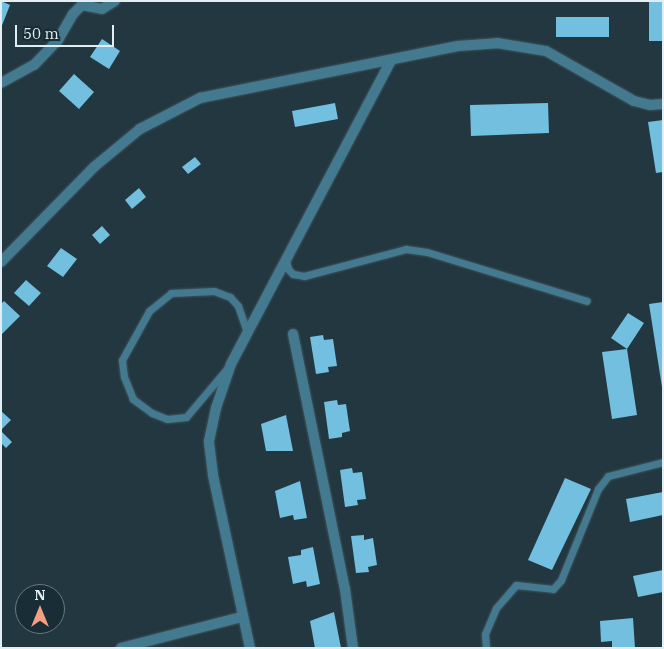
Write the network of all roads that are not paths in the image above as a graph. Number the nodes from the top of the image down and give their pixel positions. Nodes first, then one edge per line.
1 (71, 1) edge
2 (115, 1) edge
3 (82, 5) junction
4 (391, 61) junction
5 (1, 83) edge
6 (663, 104) edge
7 (286, 260) junction
8 (1, 262) edge
9 (587, 301) dead end
10 (247, 332) junction
11 (294, 334) dead end
12 (231, 364) junction
13 (663, 462) edge
14 (242, 617) junction
15 (121, 648) edge
16 (250, 648) edge
17 (353, 648) edge
18 (486, 648) edge

1 - 3 street
2 - 3 street
3 - 5 street
4 - 6 street
4 - 7 street
4 - 8 street
7 - 9 lane
7 - 10 street
10 - 12 street
10 - 12 lane
11 - 17 street
12 - 14 street
13 - 18 lane
14 - 15 street
14 - 16 street

